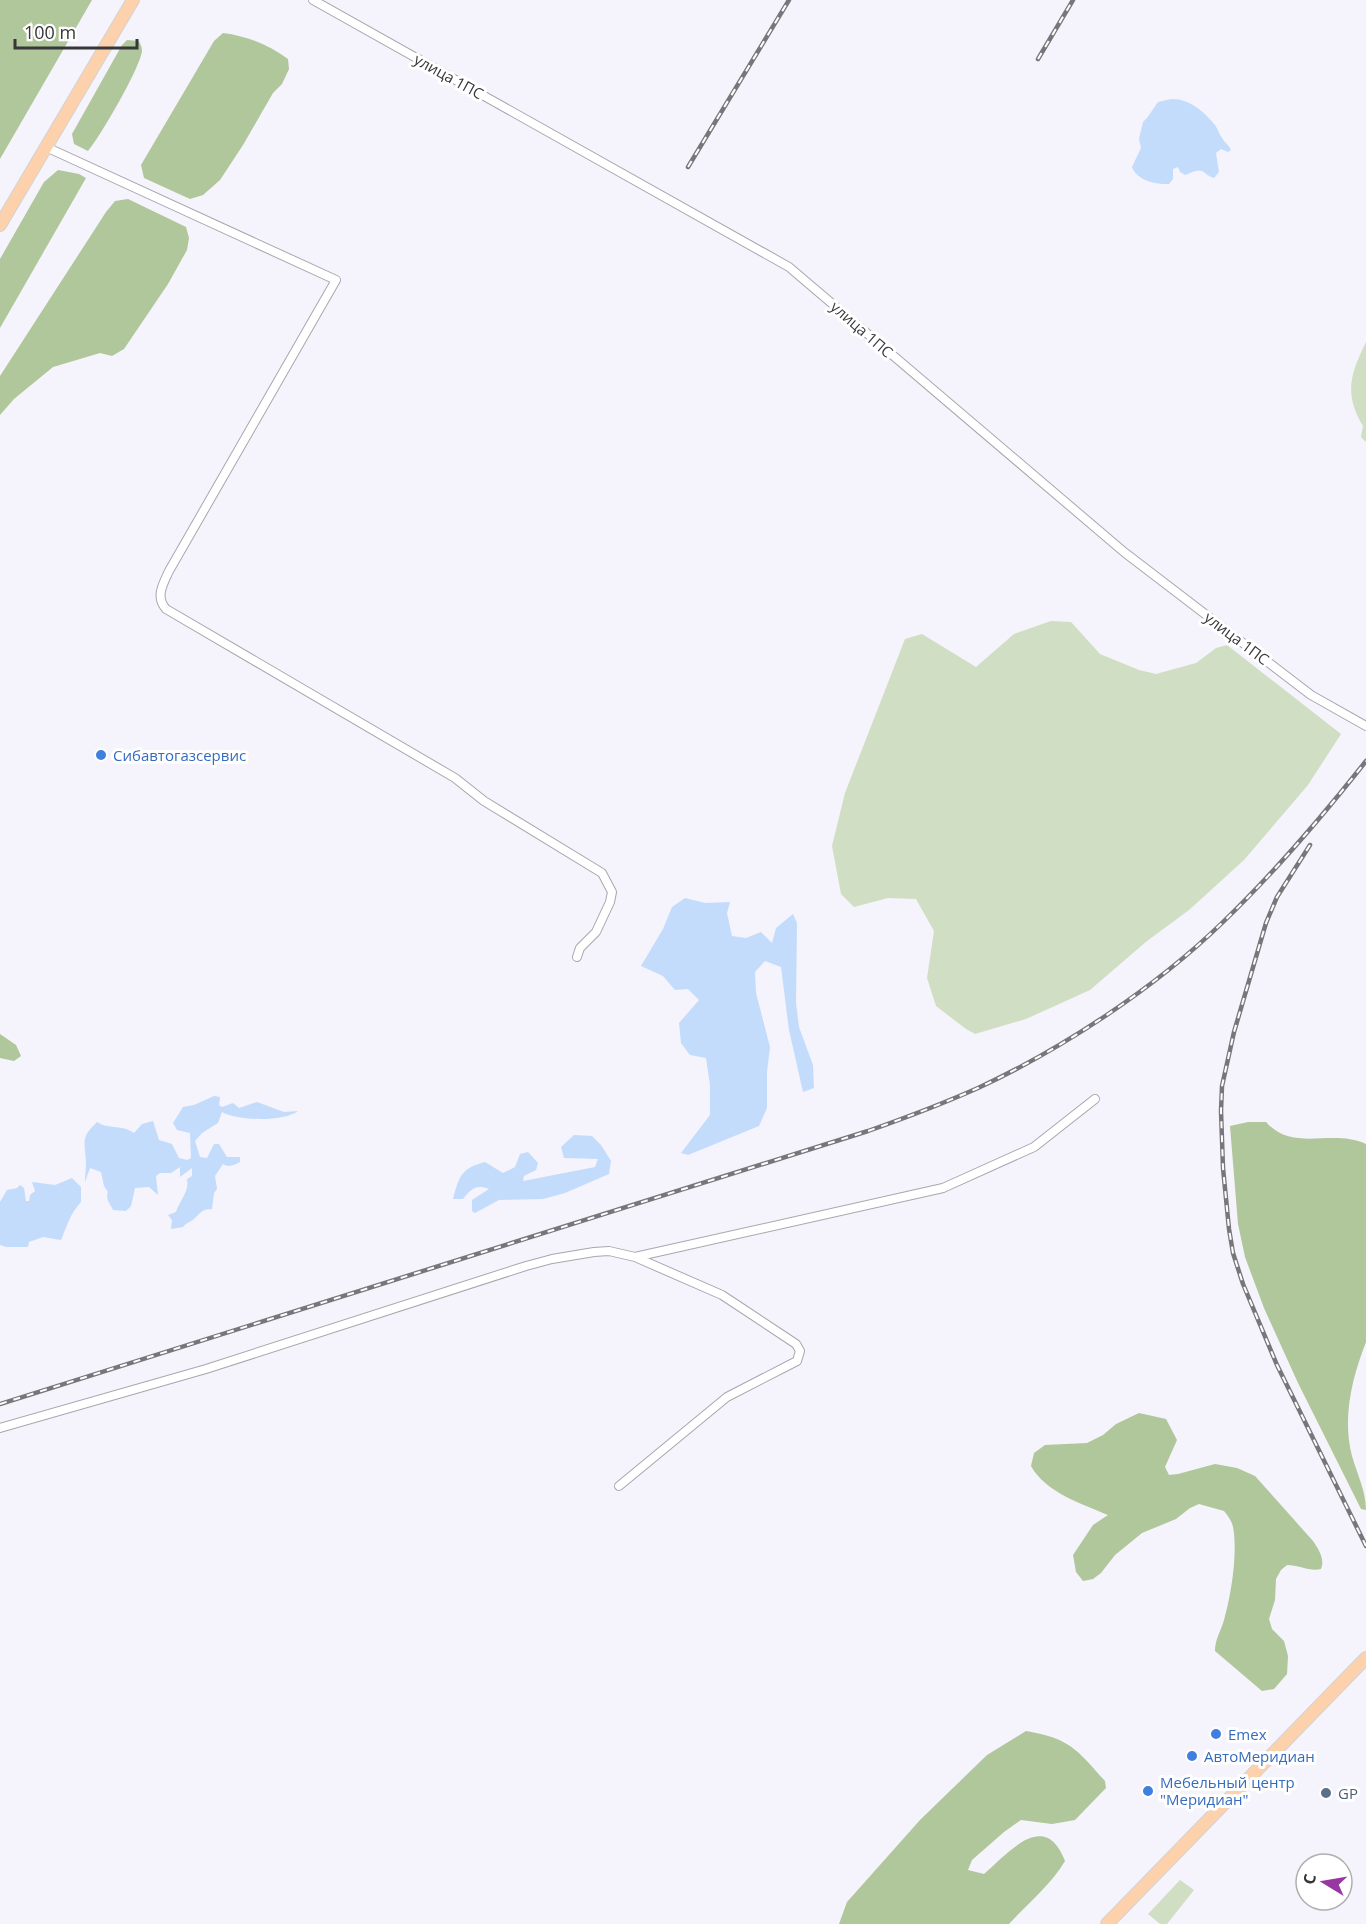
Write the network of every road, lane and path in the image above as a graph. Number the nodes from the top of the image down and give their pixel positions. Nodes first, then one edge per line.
1 (133, 0) edge
2 (312, 0) edge
3 (46, 147) junction
4 (0, 225) edge
5 (1366, 726) edge
6 (577, 957) dead end
7 (1095, 1099) dead end
8 (635, 1257) junction
9 (0, 1428) edge
10 (618, 1486) dead end
11 (1366, 1658) edge
12 (1107, 1924) edge

1 - 3 main road
2 - 5 street, улица 1ПС
3 - 4 main road
3 - 6 street
7 - 8 street
8 - 9 street
8 - 10 street
11 - 12 main road

